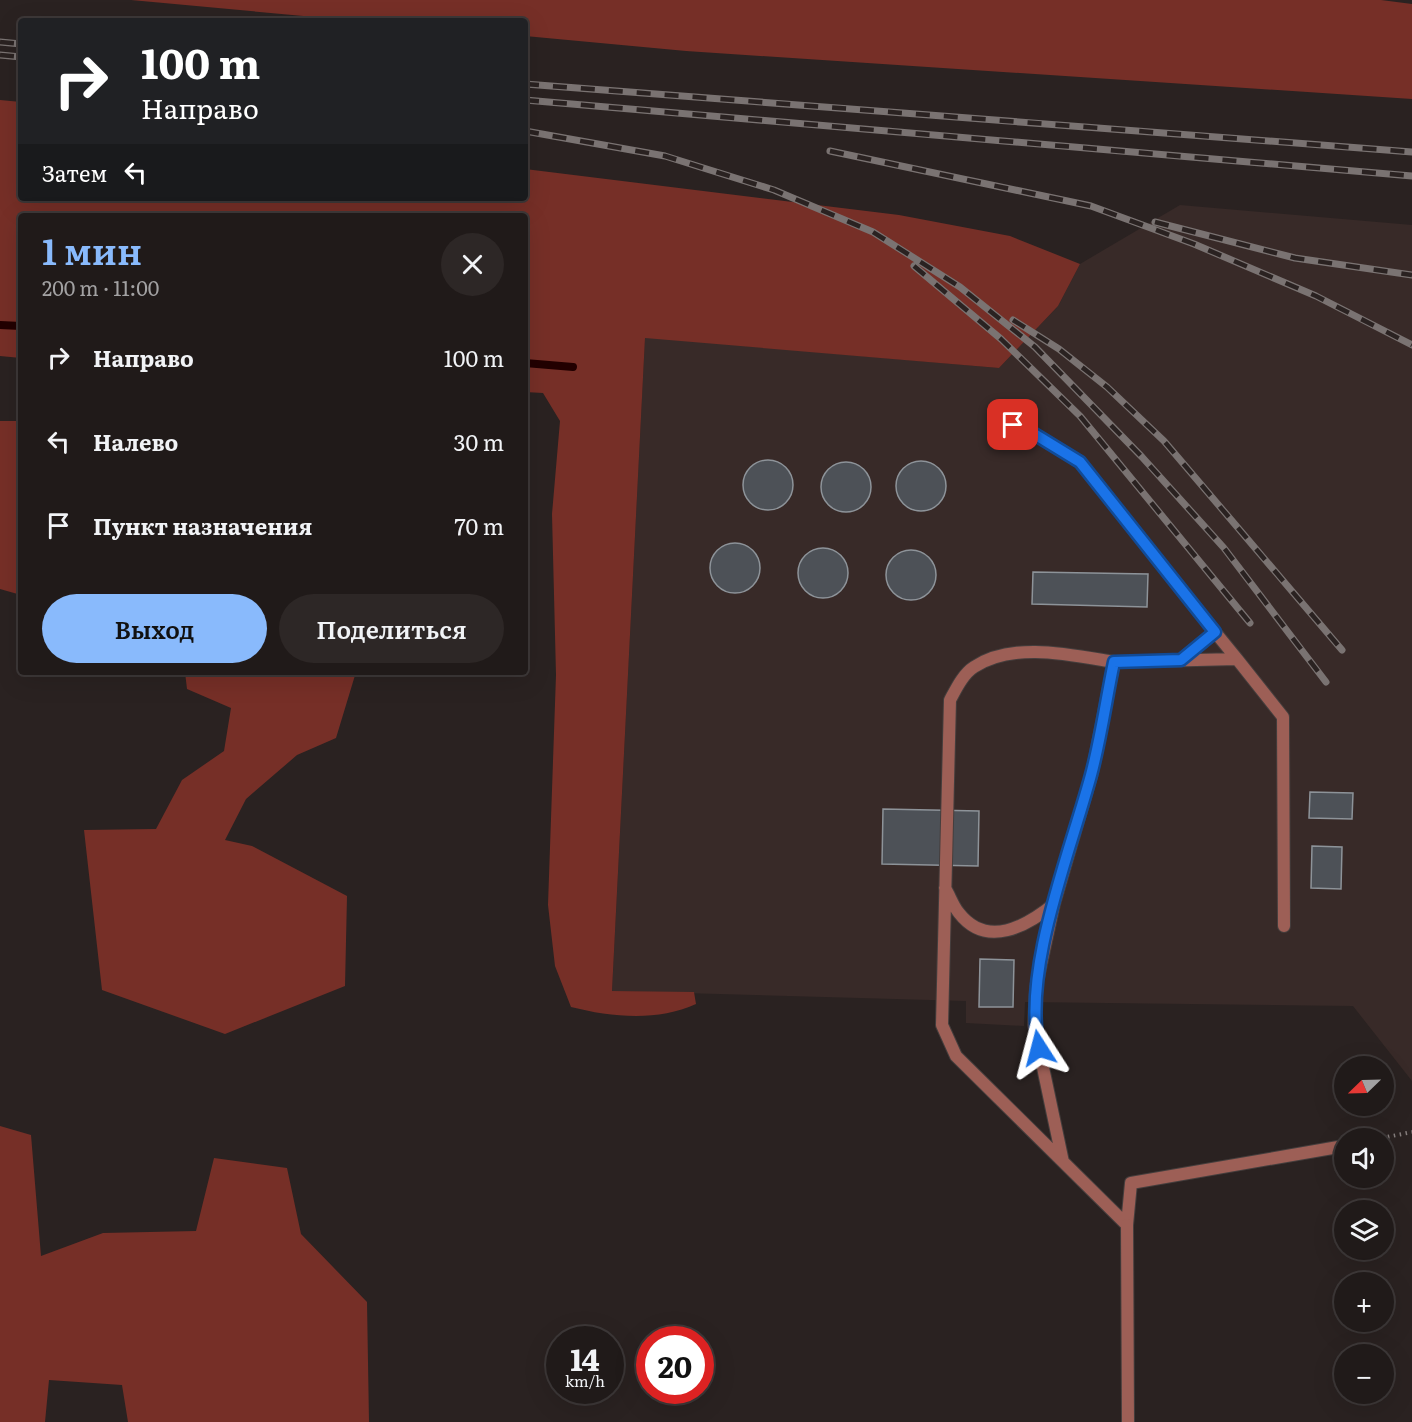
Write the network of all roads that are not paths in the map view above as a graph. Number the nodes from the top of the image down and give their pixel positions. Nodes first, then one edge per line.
1 (995, 418) dead end
2 (1215, 632) junction
3 (1237, 659) junction
4 (1181, 660) junction
5 (1114, 662) junction
6 (945, 886) junction
7 (1054, 904) junction
8 (1284, 926) dead end
9 (1334, 1148) edge
10 (1063, 1162) junction
11 (1127, 1226) junction
12 (1128, 1422) edge

1 - 2 street
2 - 3 street
2 - 4 street
3 - 4 street
3 - 8 street
4 - 5 street
5 - 6 street
5 - 7 street
6 - 7 street
6 - 10 street
7 - 10 street
9 - 11 street
10 - 11 street
11 - 12 street

